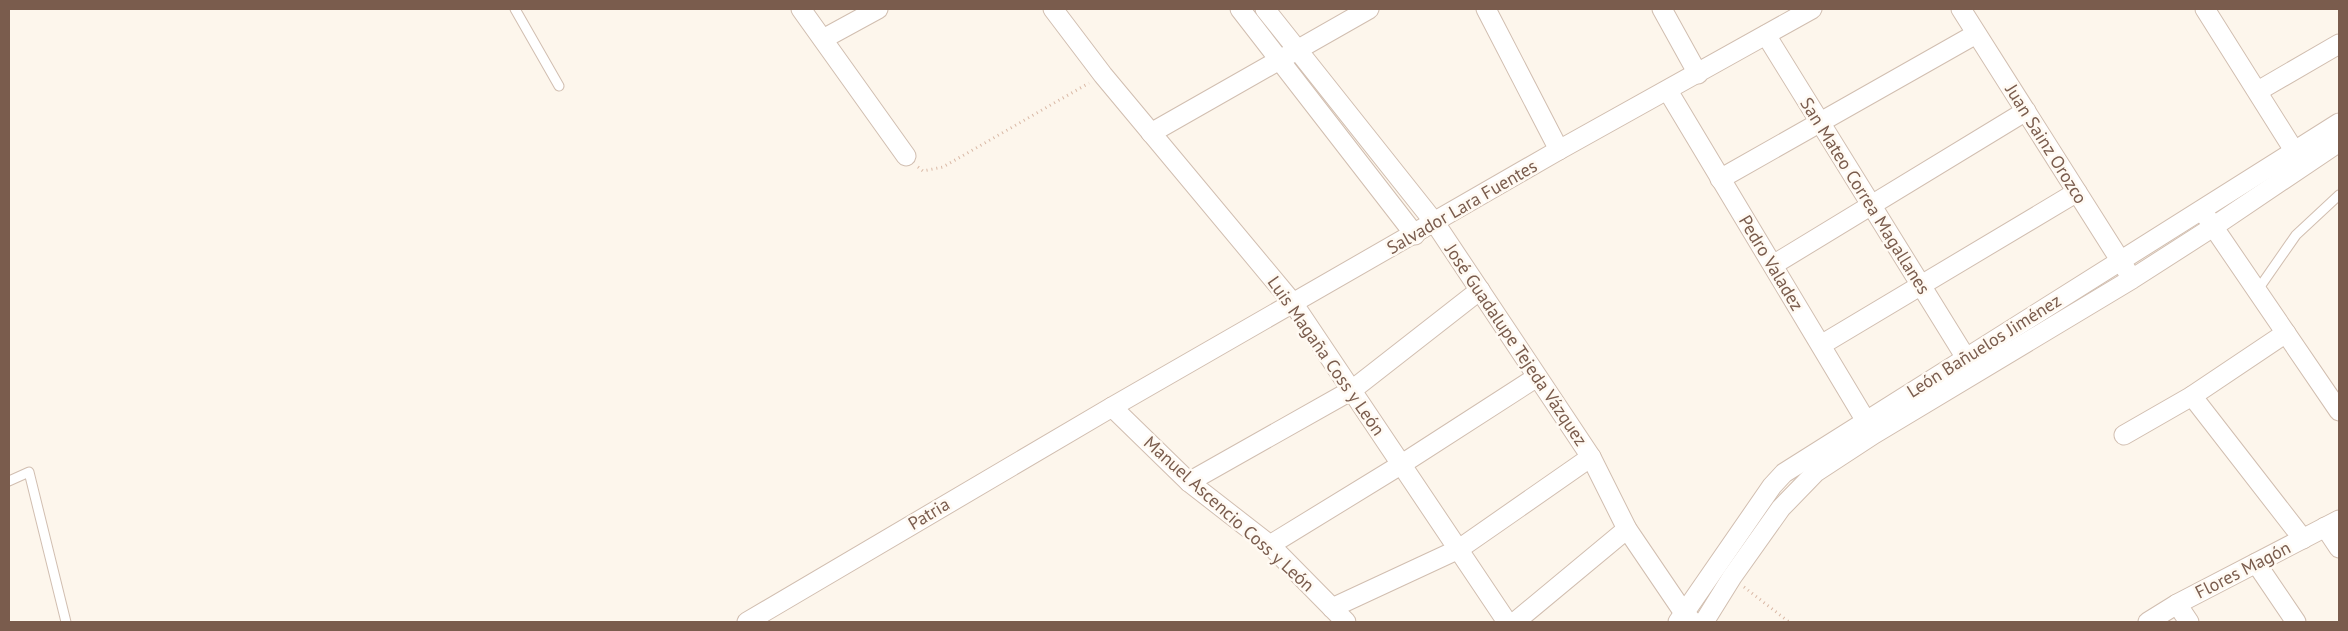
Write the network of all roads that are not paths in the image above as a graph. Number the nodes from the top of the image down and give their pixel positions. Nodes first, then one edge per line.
1 (515, 9) edge
2 (802, 9) edge
3 (878, 9) edge
4 (1053, 9) edge
5 (1240, 9) edge
6 (1265, 9) edge
7 (1369, 9) edge
8 (1486, 9) edge
9 (1662, 9) edge
10 (1812, 9) edge
11 (1961, 9) edge
12 (2206, 9) edge
13 (1976, 34) junction
14 (1766, 35) junction
15 (823, 39) junction
16 (2339, 44) edge
17 (1297, 49) junction
18 (1278, 60) junction
19 (1698, 74) junction
20 (559, 86) dead end
21 (2258, 90) junction
22 (1668, 91) junction
23 (2026, 111) junction
24 (1819, 123) junction
25 (2339, 123) edge
26 (1151, 133) junction
27 (2339, 142) edge
28 (1559, 150) junction
29 (2295, 152) junction
30 (906, 156) road end
31 (1720, 179) junction
32 (2077, 192) junction
33 (2339, 195) edge
34 (1871, 205) junction
35 (2201, 210) junction
36 (1435, 223) junction
37 (2213, 227) junction
38 (1415, 235) junction
39 (2120, 261) junction
40 (1772, 265) junction
41 (2132, 279) junction
42 (1921, 285) junction
43 (1480, 290) junction
44 (2257, 291) junction
45 (1293, 304) junction
46 (2286, 333) junction
47 (1821, 345) junction
48 (1966, 358) junction
49 (1537, 377) junction
50 (1352, 390) junction
51 (2192, 396) junction
52 (1112, 407) junction
53 (2339, 412) edge
54 (1870, 427) junction
55 (2124, 435) dead end
56 (1591, 457) junction
57 (1402, 464) junction
58 (1784, 473) junction
59 (9, 481) edge
60 (1189, 482) junction
61 (1800, 486) junction
62 (2332, 524) edge
63 (1627, 528) junction
64 (2303, 539) junction
65 (1270, 546) junction
66 (1459, 548) junction
67 (2339, 548) edge
68 (2256, 563) junction
69 (2177, 604) junction
70 (1332, 608) junction
71 (1685, 619) edge
72 (66, 622) edge
73 (747, 622) edge
74 (1346, 622) edge
75 (1506, 622) edge
76 (1515, 622) edge
77 (1704, 622) edge
78 (2148, 622) edge
79 (2189, 622) edge
80 (2296, 622) edge

1 - 20 lane
2 - 15 street
3 - 15 street
4 - 26 street, Luis Magaña Coss y León
5 - 18 street
6 - 17 street, José Guadalupe Tejeda Vázquez
7 - 17 street
8 - 28 street
9 - 19 street
10 - 14 street, Salvador Lara Fuentes
11 - 13 street, Juan Sainz Orozco
12 - 21 street
13 - 23 street, Juan Sainz Orozco
13 - 24 street
14 - 19 street, Salvador Lara Fuentes
14 - 24 street, San Mateo Correa Magallanes
15 - 30 street
16 - 21 street
17 - 18 street
17 - 36 street, José Guadalupe Tejeda Vázquez
18 - 26 street
18 - 38 street
19 - 22 street, Salvador Lara Fuentes
21 - 29 street
22 - 28 street, Salvador Lara Fuentes
22 - 31 street, Pedro Valadez
23 - 32 street, Juan Sainz Orozco
23 - 34 street
24 - 31 street
24 - 34 street, San Mateo Correa Magallanes
25 - 29 street, León Bañuelos Jiménez
26 - 45 street, Luis Magaña Coss y León
27 - 37 street, León Bañuelos Jiménez
28 - 36 street, Salvador Lara Fuentes
29 - 35 street, León Bañuelos Jiménez
31 - 40 street, Pedro Valadez
32 - 39 street, Juan Sainz Orozco
32 - 42 street
33 - 44 lane
34 - 40 street
34 - 42 street, San Mateo Correa Magallanes
35 - 37 street
35 - 39 street, León Bañuelos Jiménez
36 - 38 street, Salvador Lara Fuentes
36 - 43 street, José Guadalupe Tejeda Vázquez
37 - 41 street, León Bañuelos Jiménez
37 - 44 street
38 - 45 street, Salvador Lara Fuentes
39 - 41 street, Juan Sainz Orozco
39 - 48 street, León Bañuelos Jiménez
40 - 47 street, Pedro Valadez
41 - 54 street, León Bañuelos Jiménez
42 - 47 street
42 - 48 street, San Mateo Correa Magallanes
43 - 49 street, José Guadalupe Tejeda Vázquez
43 - 50 street
44 - 46 street
45 - 50 street, Luis Magaña Coss y León
45 - 52 street, Salvador Lara Fuentes
46 - 51 street
46 - 53 street
47 - 54 street, Pedro Valadez
48 - 54 street, León Bañuelos Jiménez
49 - 56 street, José Guadalupe Tejeda Vázquez
49 - 57 street
50 - 57 street, Luis Magaña Coss y León
50 - 60 street
51 - 55 street
51 - 64 street
52 - 60 street, Manuel Ascencio Coss y León
52 - 73 street, Patria
54 - 58 street, León Bañuelos Jiménez
54 - 61 street, León Bañuelos Jiménez
56 - 63 street, José Guadalupe Tejeda Vázquez
56 - 66 street
57 - 65 street
57 - 66 street, Luis Magaña Coss y León
58 - 61 street
58 - 71 street, León Bañuelos Jiménez
59 - 72 lane
60 - 65 street, Manuel Ascencio Coss y León
61 - 77 street, León Bañuelos Jiménez
62 - 64 street, Flores Magón
62 - 67 street
63 - 71 street, José Guadalupe Tejeda Vázquez
63 - 76 street
64 - 68 street, Flores Magón
65 - 70 street, Manuel Ascencio Coss y León
66 - 70 street
66 - 75 street, Luis Magaña Coss y León
68 - 69 street, Flores Magón
68 - 80 street
69 - 78 street, Flores Magón
69 - 79 street
70 - 74 street, Manuel Ascencio Coss y León

